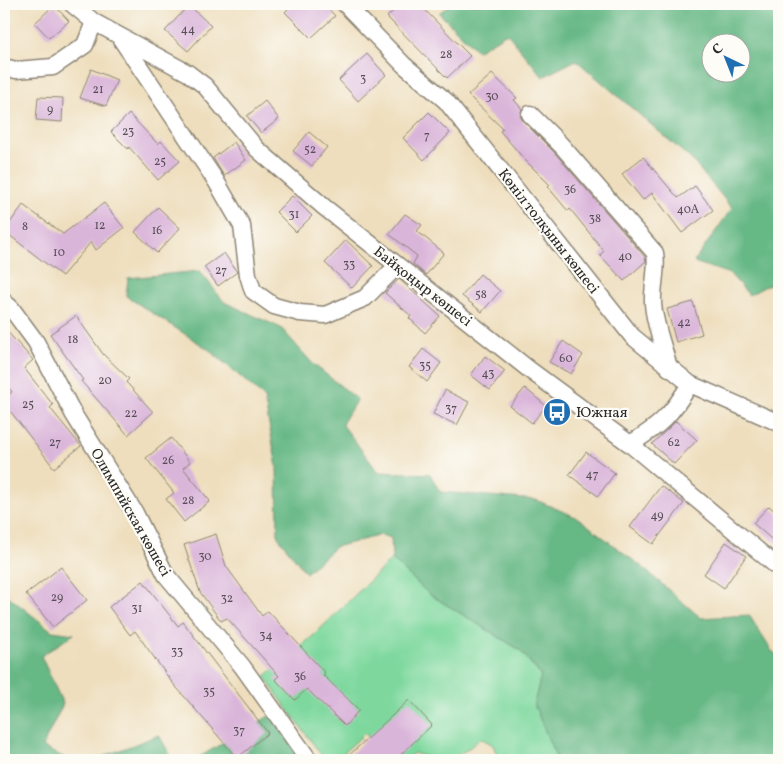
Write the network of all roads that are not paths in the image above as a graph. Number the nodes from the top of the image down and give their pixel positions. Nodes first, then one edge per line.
1 (72, 4) edge
2 (345, 4) edge
3 (94, 22) junction
4 (120, 37) junction
5 (4, 66) edge
6 (530, 114) dead end
7 (397, 266) junction
8 (4, 302) edge
9 (669, 368) junction
10 (690, 384) junction
11 (779, 423) edge
12 (630, 444) junction
13 (779, 568) edge
14 (309, 760) edge

1 - 3 street, Байқоңыр көшесі
2 - 9 street, Көніл толқыны көшесі
3 - 4 street, Байқоңыр көшесі
3 - 5 street
4 - 7 street, Байқоңыр көшесі
4 - 7 street
6 - 9 street
7 - 12 street, Байқоңыр көшесі
8 - 14 street, Олимпийская көшесі
9 - 10 street, Көніл толқыны көшесі
10 - 11 street, Көніл толқыны көшесі
10 - 12 street
12 - 13 street, Байқоңыр көшесі

